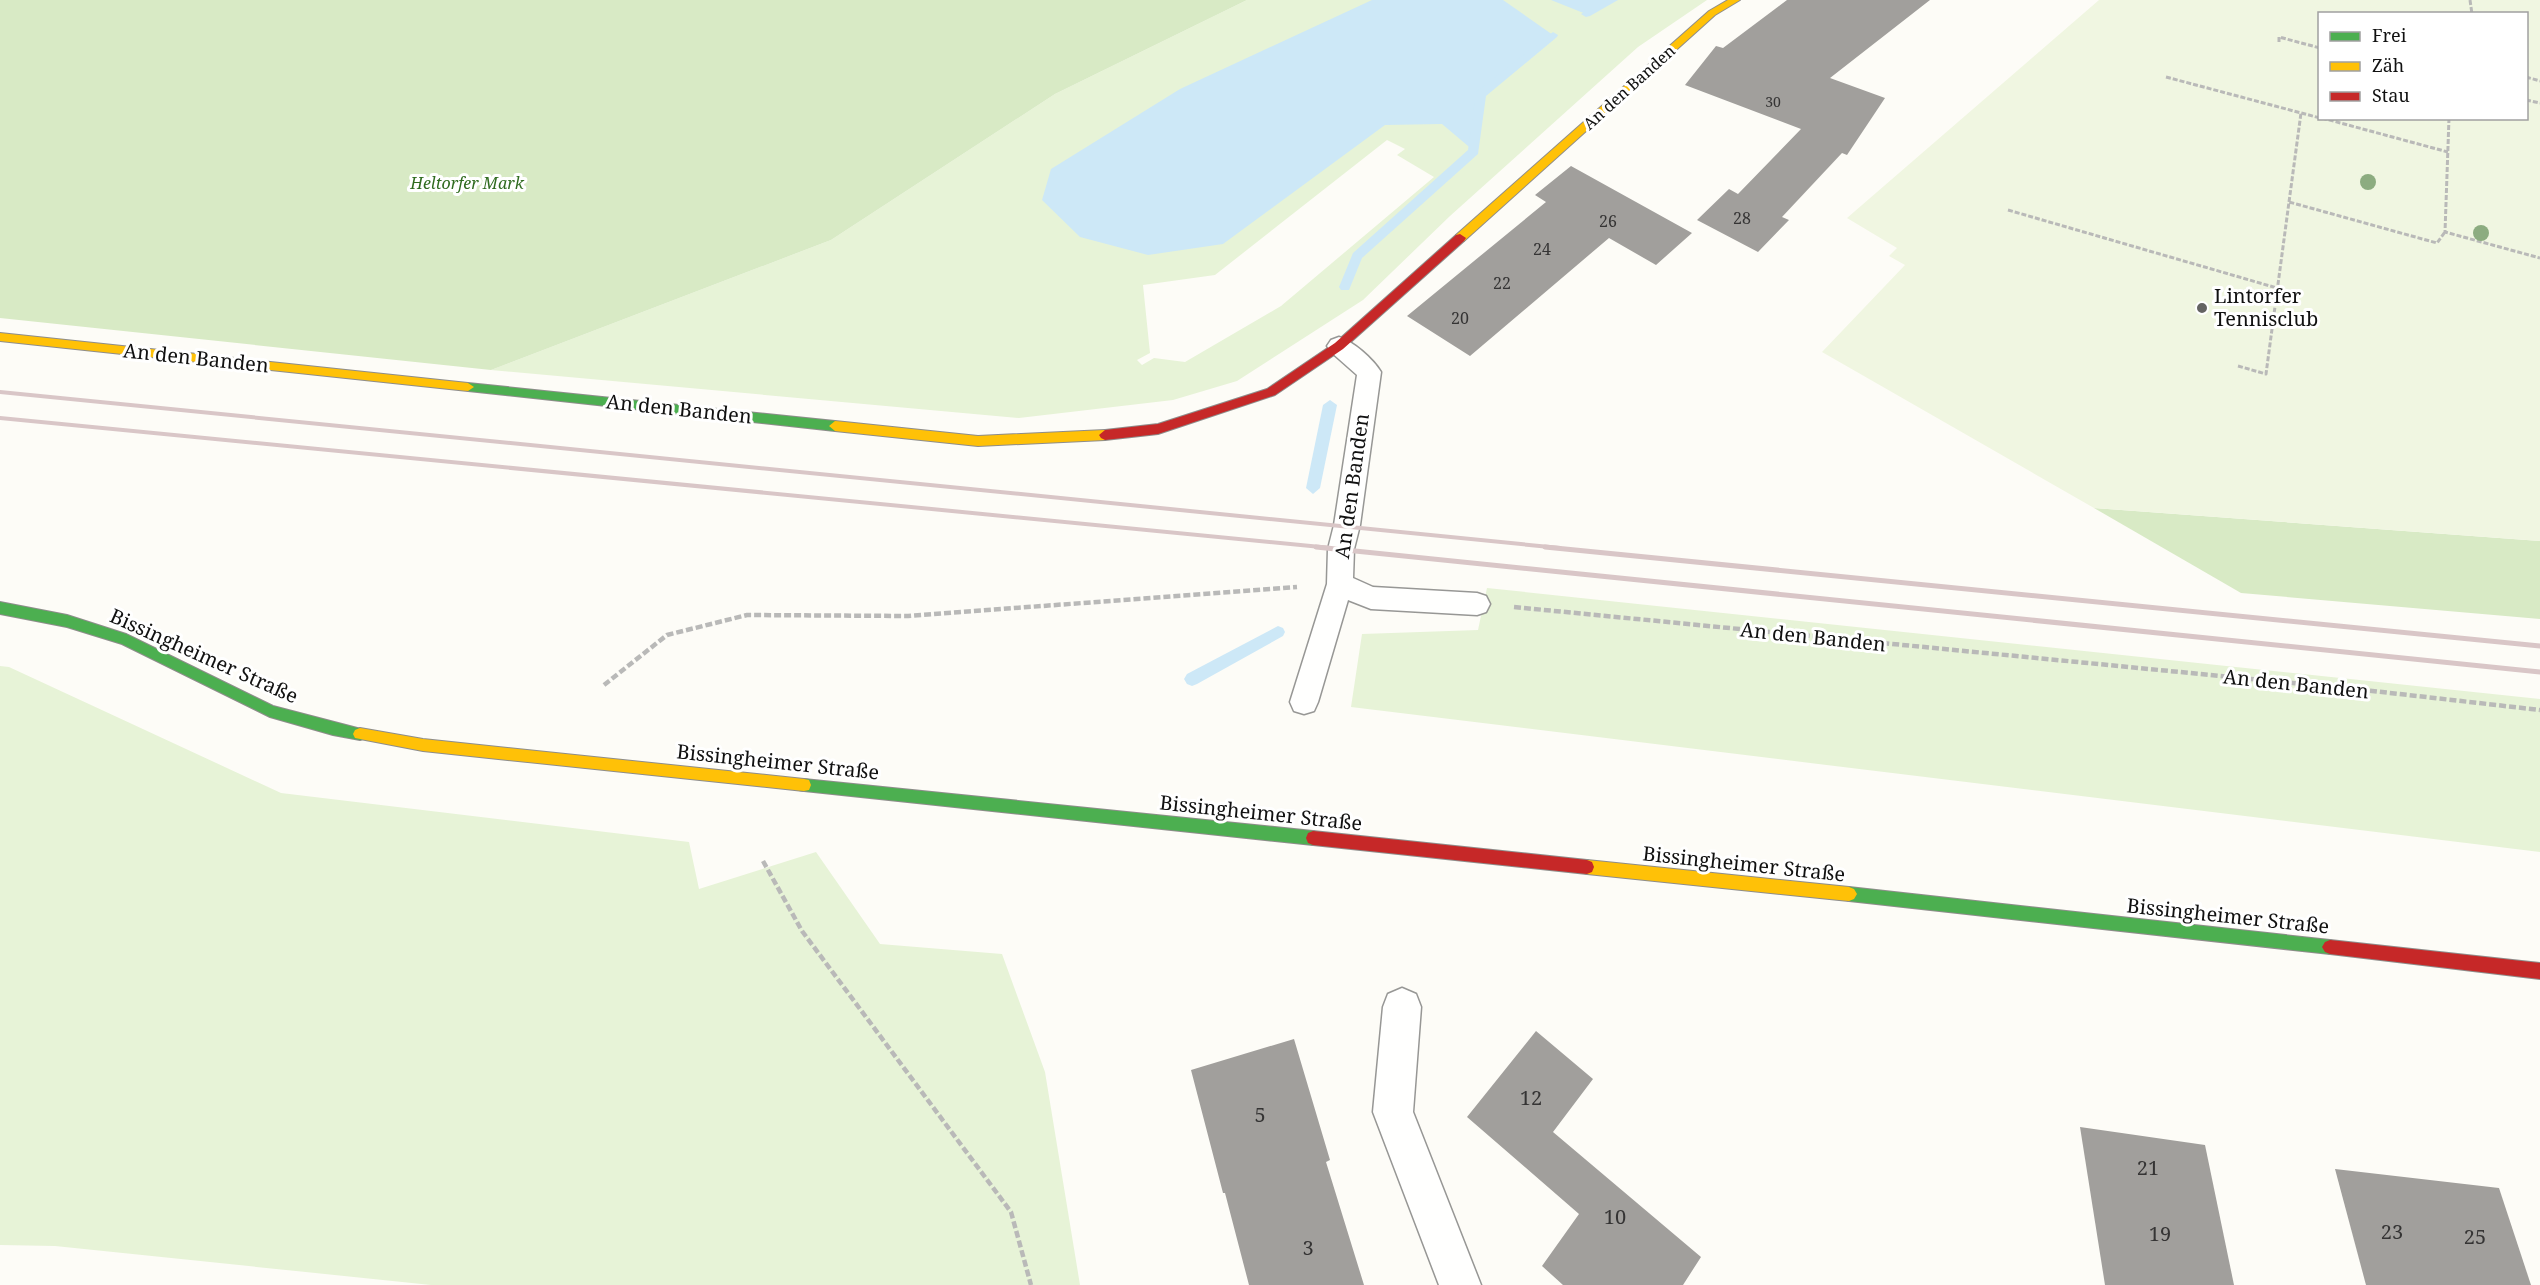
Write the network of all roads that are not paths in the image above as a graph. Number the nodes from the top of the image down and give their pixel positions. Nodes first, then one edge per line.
1 (1735, 0) edge
2 (0, 337) edge
3 (1340, 346) junction
4 (1340, 584) junction
5 (1477, 604) road end
6 (0, 608) edge
7 (1304, 702) dead end
8 (2540, 971) edge
9 (1402, 1007) dead end
10 (1460, 1285) edge

1 - 3 street, An den Banden
2 - 3 street, An den Banden
3 - 4 lane, An den Banden
4 - 5 lane, An den Banden
4 - 7 lane
6 - 8 street, Bissingheimer Straße
9 - 10 street

